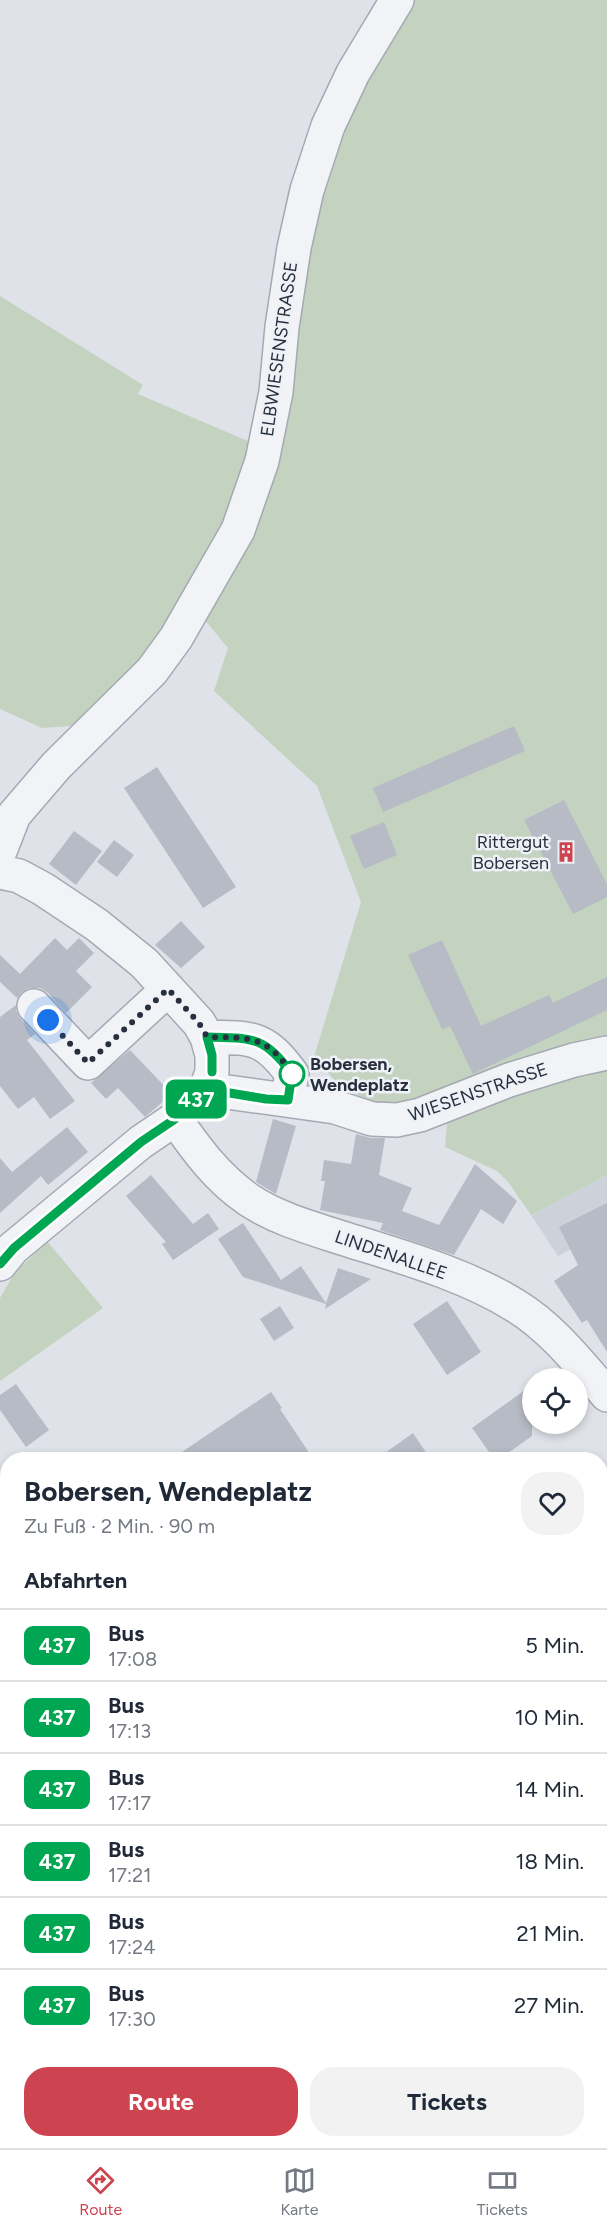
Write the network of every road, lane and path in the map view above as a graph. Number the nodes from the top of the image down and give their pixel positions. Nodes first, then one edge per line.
1 (398, 0) edge
2 (0, 850) edge
3 (0, 872) edge
4 (168, 989) junction
5 (34, 1006) dead end
6 (207, 1037) junction
7 (607, 1053) edge
8 (209, 1080) junction
9 (288, 1100) junction
10 (175, 1119) junction
11 (0, 1264) edge
12 (607, 1395) edge

1 - 2 street, ELBWIESENSTRASSE
3 - 4 street
4 - 5 street
4 - 6 street
6 - 8 street
6 - 9 street
7 - 9 street, WIESENSTRASSE
8 - 9 street, WIESENSTRASSE
8 - 10 street
10 - 11 street
10 - 12 street, LINDENALLEE

